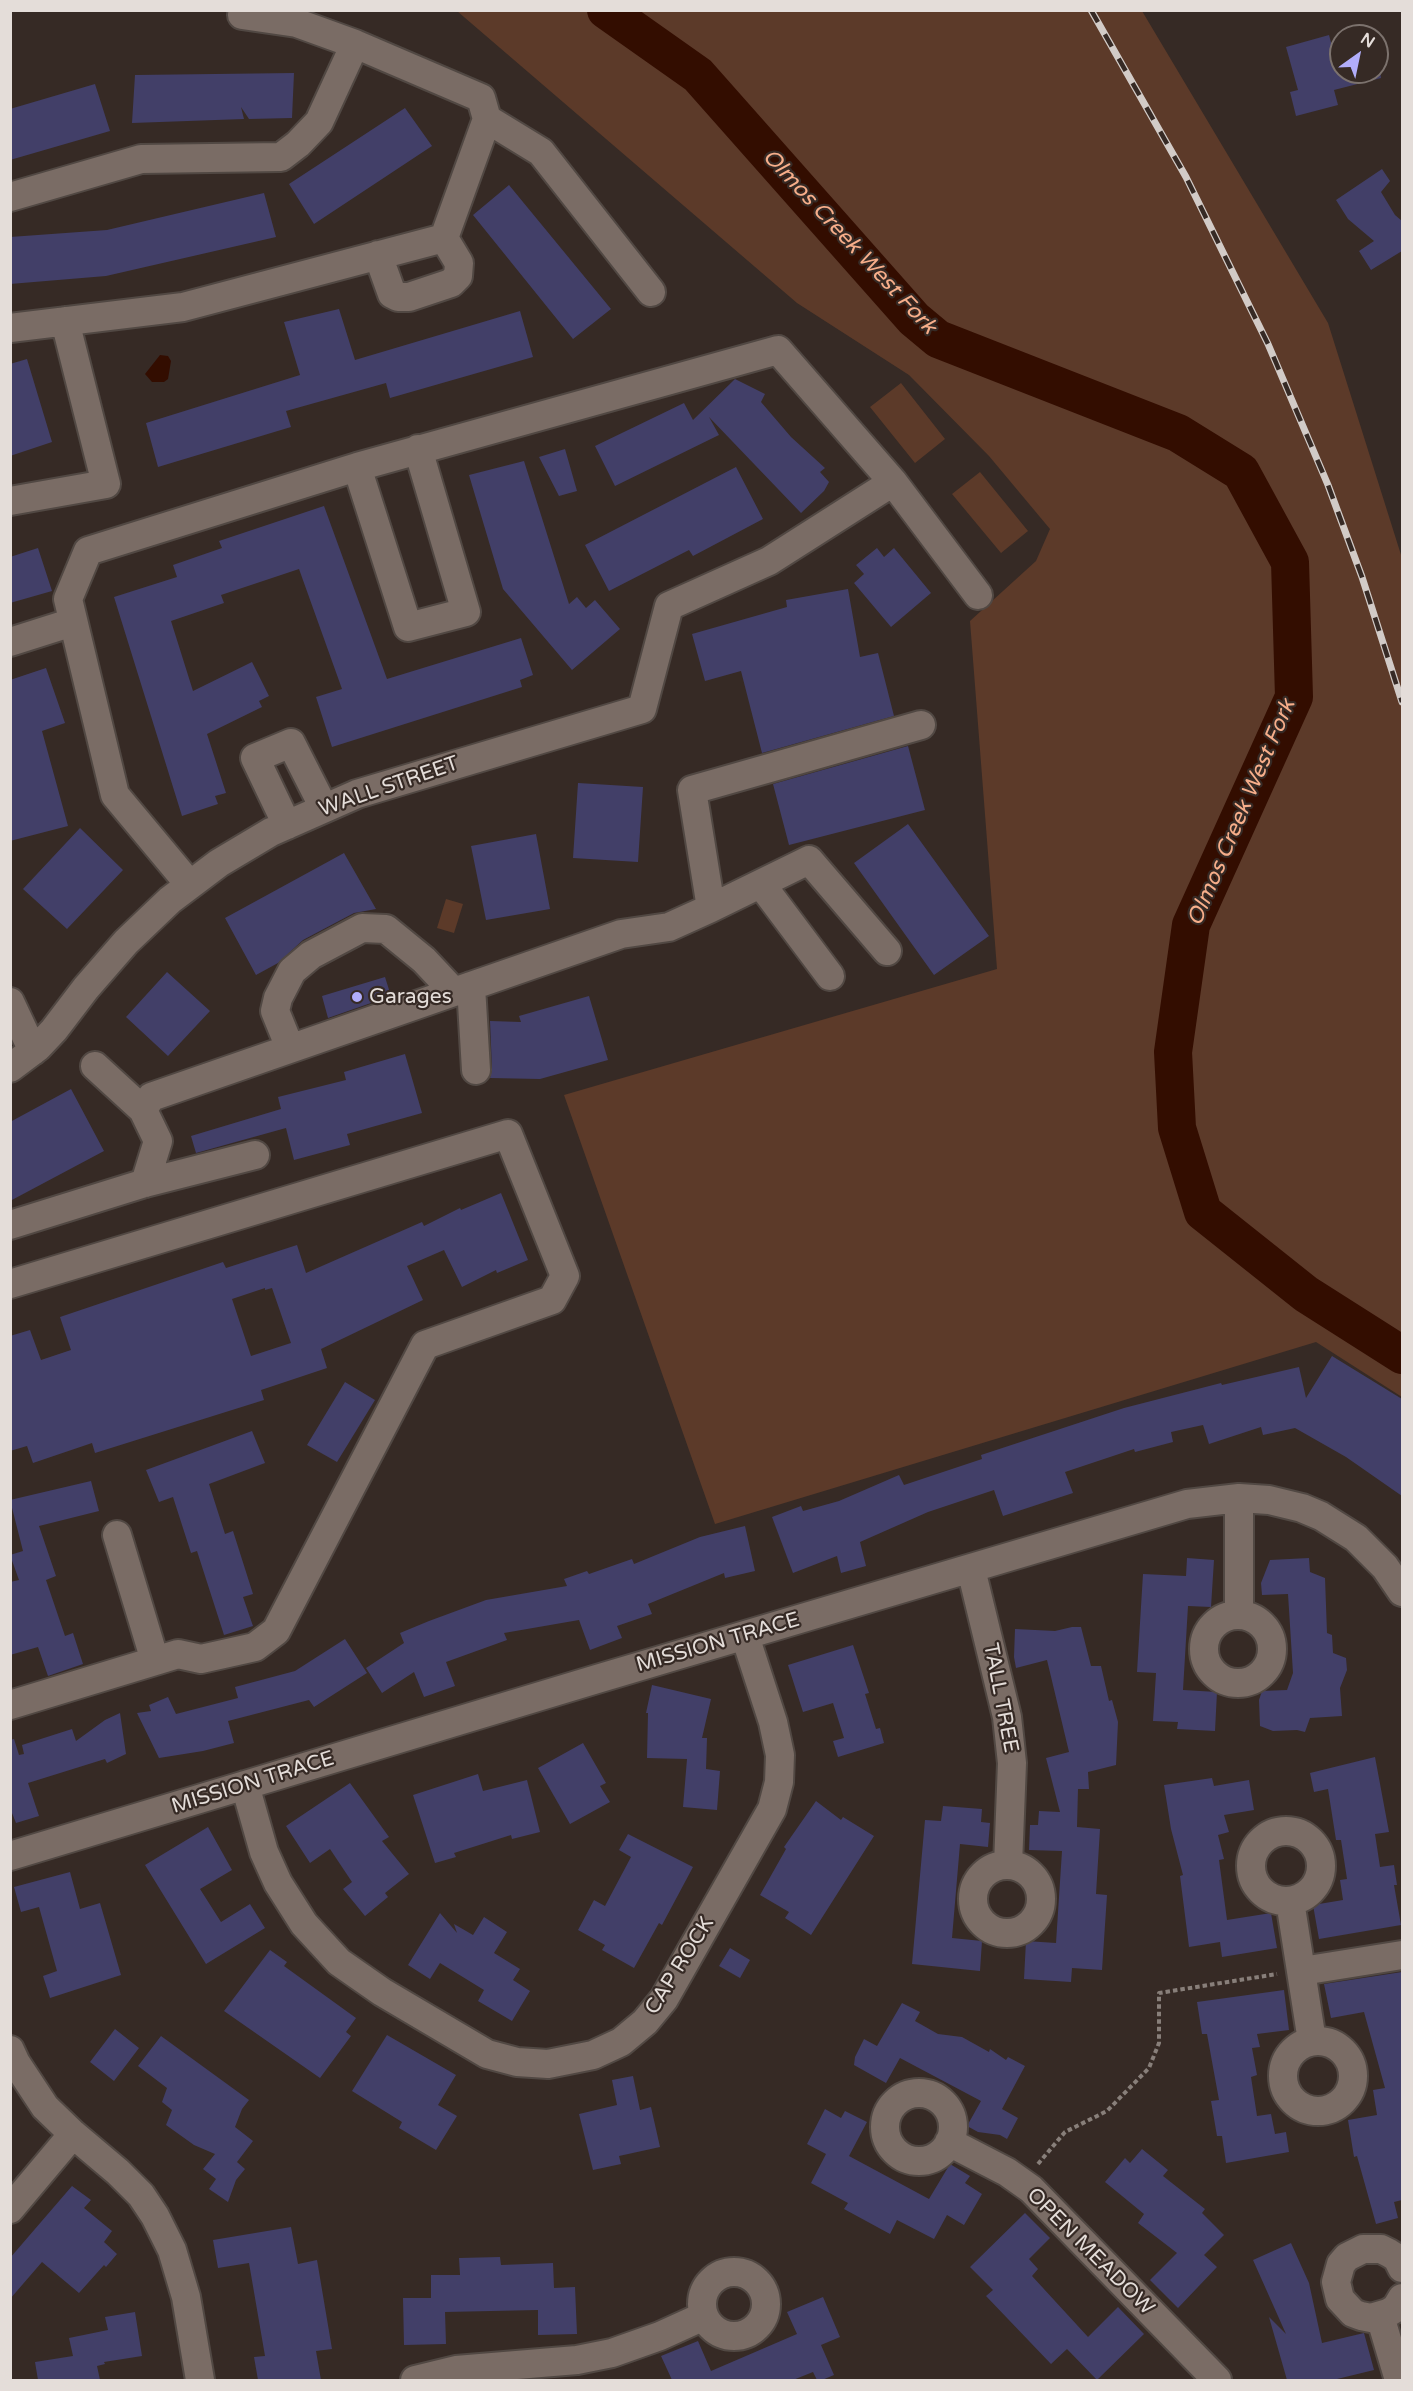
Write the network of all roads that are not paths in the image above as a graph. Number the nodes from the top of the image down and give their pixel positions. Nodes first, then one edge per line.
1 (242, 15) dead end
2 (355, 44) junction
3 (487, 119) junction
4 (10, 197) edge
5 (444, 238) junction
6 (378, 255) junction
7 (651, 292) dead end
8 (66, 321) junction
9 (10, 328) edge
10 (418, 450) junction
11 (357, 467) junction
12 (893, 483) junction
13 (10, 501) edge
14 (978, 595) dead end
15 (73, 622) junction
16 (10, 642) edge
17 (921, 725) dead end
18 (324, 808) junction
19 (287, 825) junction
20 (761, 884) junction
21 (190, 885) junction
22 (711, 908) junction
23 (887, 951) dead end
24 (830, 976) dead end
25 (463, 989) junction
26 (10, 1002) edge
27 (290, 1048) junction
28 (22, 1059) edge
29 (95, 1066) dead end
30 (476, 1070) dead end
31 (142, 1110) junction
32 (255, 1155) dead end
33 (145, 1183) junction
34 (10, 1225) edge
35 (10, 1284) edge
36 (1239, 1498) junction
37 (117, 1535) dead end
38 (971, 1569) junction
39 (1402, 1592) edge
40 (1239, 1615) dead end
41 (744, 1636) junction
42 (154, 1661) junction
43 (10, 1705) edge
44 (245, 1785) junction
45 (10, 1856) edge
46 (1008, 1865) dead end
47 (1290, 1901) dead end
48 (1402, 1955) edge
49 (1302, 1971) junction
50 (1312, 2041) dead end
51 (10, 2050) edge
52 (73, 2134) junction
53 (949, 2142) dead end
54 (10, 2209) edge
55 (1402, 2268) edge
56 (1402, 2298) edge
57 (704, 2316) dead end
58 (1380, 2316) junction
59 (200, 2380) edge
60 (415, 2380) edge
61 (1217, 2380) edge
62 (1399, 2380) edge

1 - 2 street
2 - 3 street
2 - 4 street
3 - 5 street
3 - 7 street
5 - 6 street
5 - 6 street
6 - 8 street
8 - 9 street
8 - 13 street
10 - 11 street
10 - 11 street
10 - 12 street
11 - 15 street
12 - 14 street
12 - 18 street, WALL STREET
15 - 16 street
15 - 21 street
17 - 22 street
18 - 19 street, WALL STREET
18 - 19 street
19 - 21 street, WALL STREET
20 - 22 street
20 - 23 street
20 - 24 street
21 - 28 street, WALL STREET
22 - 25 street
25 - 27 street
25 - 27 street
25 - 30 street
26 - 28 street
27 - 31 street
29 - 31 street
31 - 33 street
32 - 33 street
33 - 34 street
35 - 42 street
36 - 38 street, MISSION TRACE
36 - 39 street, MISSION TRACE
36 - 40 street
37 - 42 street
38 - 41 street, MISSION TRACE
38 - 46 street, TALL TREE
41 - 44 street, MISSION TRACE
41 - 44 street, CAP ROCK
42 - 43 street
44 - 45 street, MISSION TRACE
47 - 49 street
48 - 49 street
49 - 50 street
51 - 52 street
52 - 54 street
52 - 59 street
53 - 61 street, OPEN MEADOW
55 - 58 street
56 - 58 street
57 - 60 street
58 - 62 street

